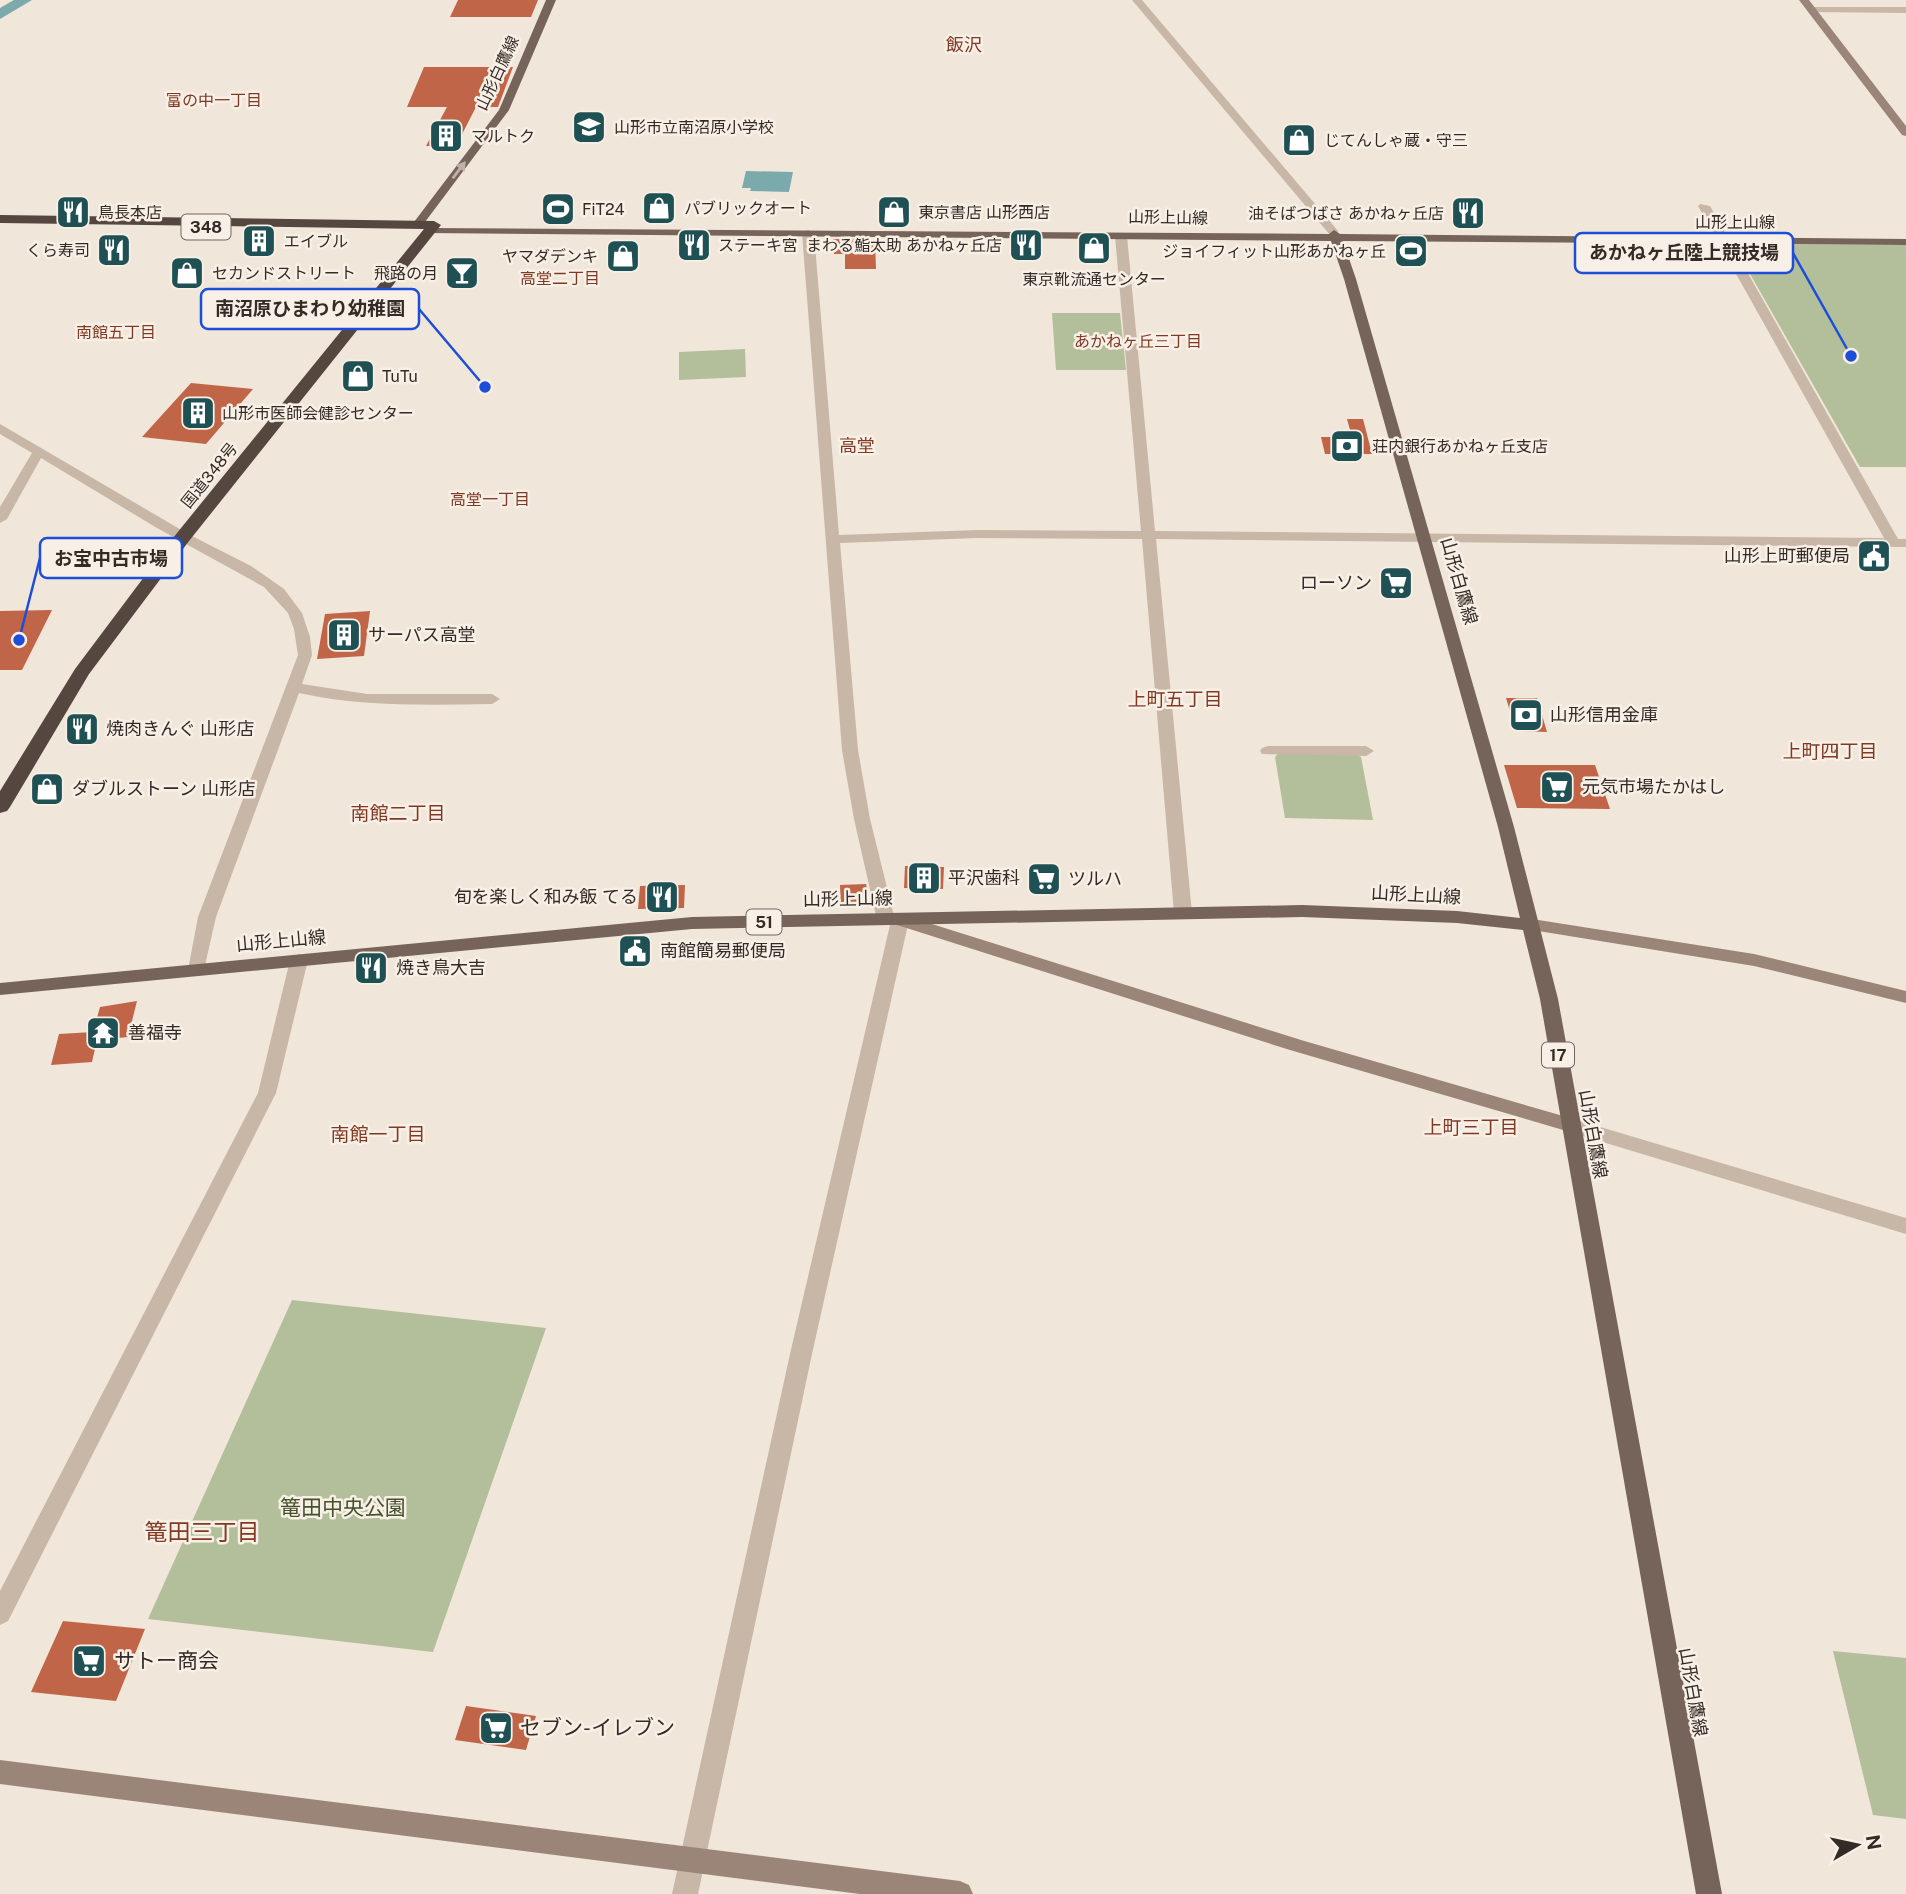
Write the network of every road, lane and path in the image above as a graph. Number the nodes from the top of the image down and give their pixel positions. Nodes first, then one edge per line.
1 (551, 0) edge
2 (563, 0) edge
3 (1137, 0) edge
4 (1804, 0) edge
5 (1813, 10) junction
6 (1906, 10) edge
7 (546, 43) dead end
8 (516, 113) dead end
9 (1906, 132) edge
10 (494, 144) dead end
11 (470, 175) dead end
12 (1704, 206) dead end
13 (0, 222) edge
14 (430, 222) junction
15 (808, 233) junction
16 (1121, 236) junction
17 (1336, 236) junction
18 (1722, 239) junction
19 (1906, 239) edge
20 (0, 428) edge
21 (39, 452) junction
22 (0, 519) edge
23 (180, 535) junction
24 (1150, 536) junction
25 (1426, 538) junction
26 (833, 539) junction
27 (1899, 542) edge
28 (293, 687) junction
29 (492, 699) dead end
30 (1268, 751) dead end
31 (1367, 751) dead end
32 (0, 786) edge
33 (0, 807) edge
34 (1183, 913) junction
35 (893, 920) junction
36 (1532, 925) junction
37 (299, 960) junction
38 (197, 970) junction
39 (0, 989) edge
40 (1906, 997) edge
41 (1570, 1125) junction
42 (1906, 1226) edge
43 (0, 1614) edge
44 (0, 1772) edge
45 (693, 1860) junction
46 (685, 1894) edge
47 (960, 1894) edge
48 (1709, 1894) edge

14 -> 1 main road, 山形白鷹線
2 - 7 main road, 山形白鷹線
3 - 17 street
4 - 5 street
5 - 6 street
5 - 9 street
8 - 10 main road, 山形白鷹線
11 - 14 main road
12 - 18 street
13 - 14 highway, 348
14 - 15 main road, 山形上山線
14 - 17 main road, 山形上山線
14 - 23 highway, 国道348号
15 - 16 main road, 山形上山線
15 - 26 street
16 - 17 main road, 山形上山線
16 - 24 street
17 - 18 main road, 山形上山線
17 - 25 main road, 山形白鷹線 / 17
18 - 19 main road, 山形上山線
18 - 27 street
20 - 21 street
21 - 22 street
21 - 23 street
23 - 28 street
23 - 32 highway, 国道348号
23 - 33 highway, 国道348号
24 - 25 street
24 - 26 street
24 - 34 street
25 - 27 street
25 - 36 main road, 山形白鷹線 / 17
26 - 35 street
28 - 29 street
28 - 38 street
30 - 31 street
34 - 35 main road, 山形上山線 / 51
34 - 36 main road, 山形上山線 / 51
35 - 37 main road, 山形上山線 / 51
35 - 41 street
35 - 45 street
36 - 40 street
36 - 41 main road, 山形白鷹線 / 17
37 - 38 main road, 山形上山線 / 51
37 - 43 street
38 - 39 main road, 山形上山線 / 51
41 - 42 street
41 - 48 main road, 山形白鷹線 / 17
44 - 45 street
45 - 46 street
45 - 47 street

